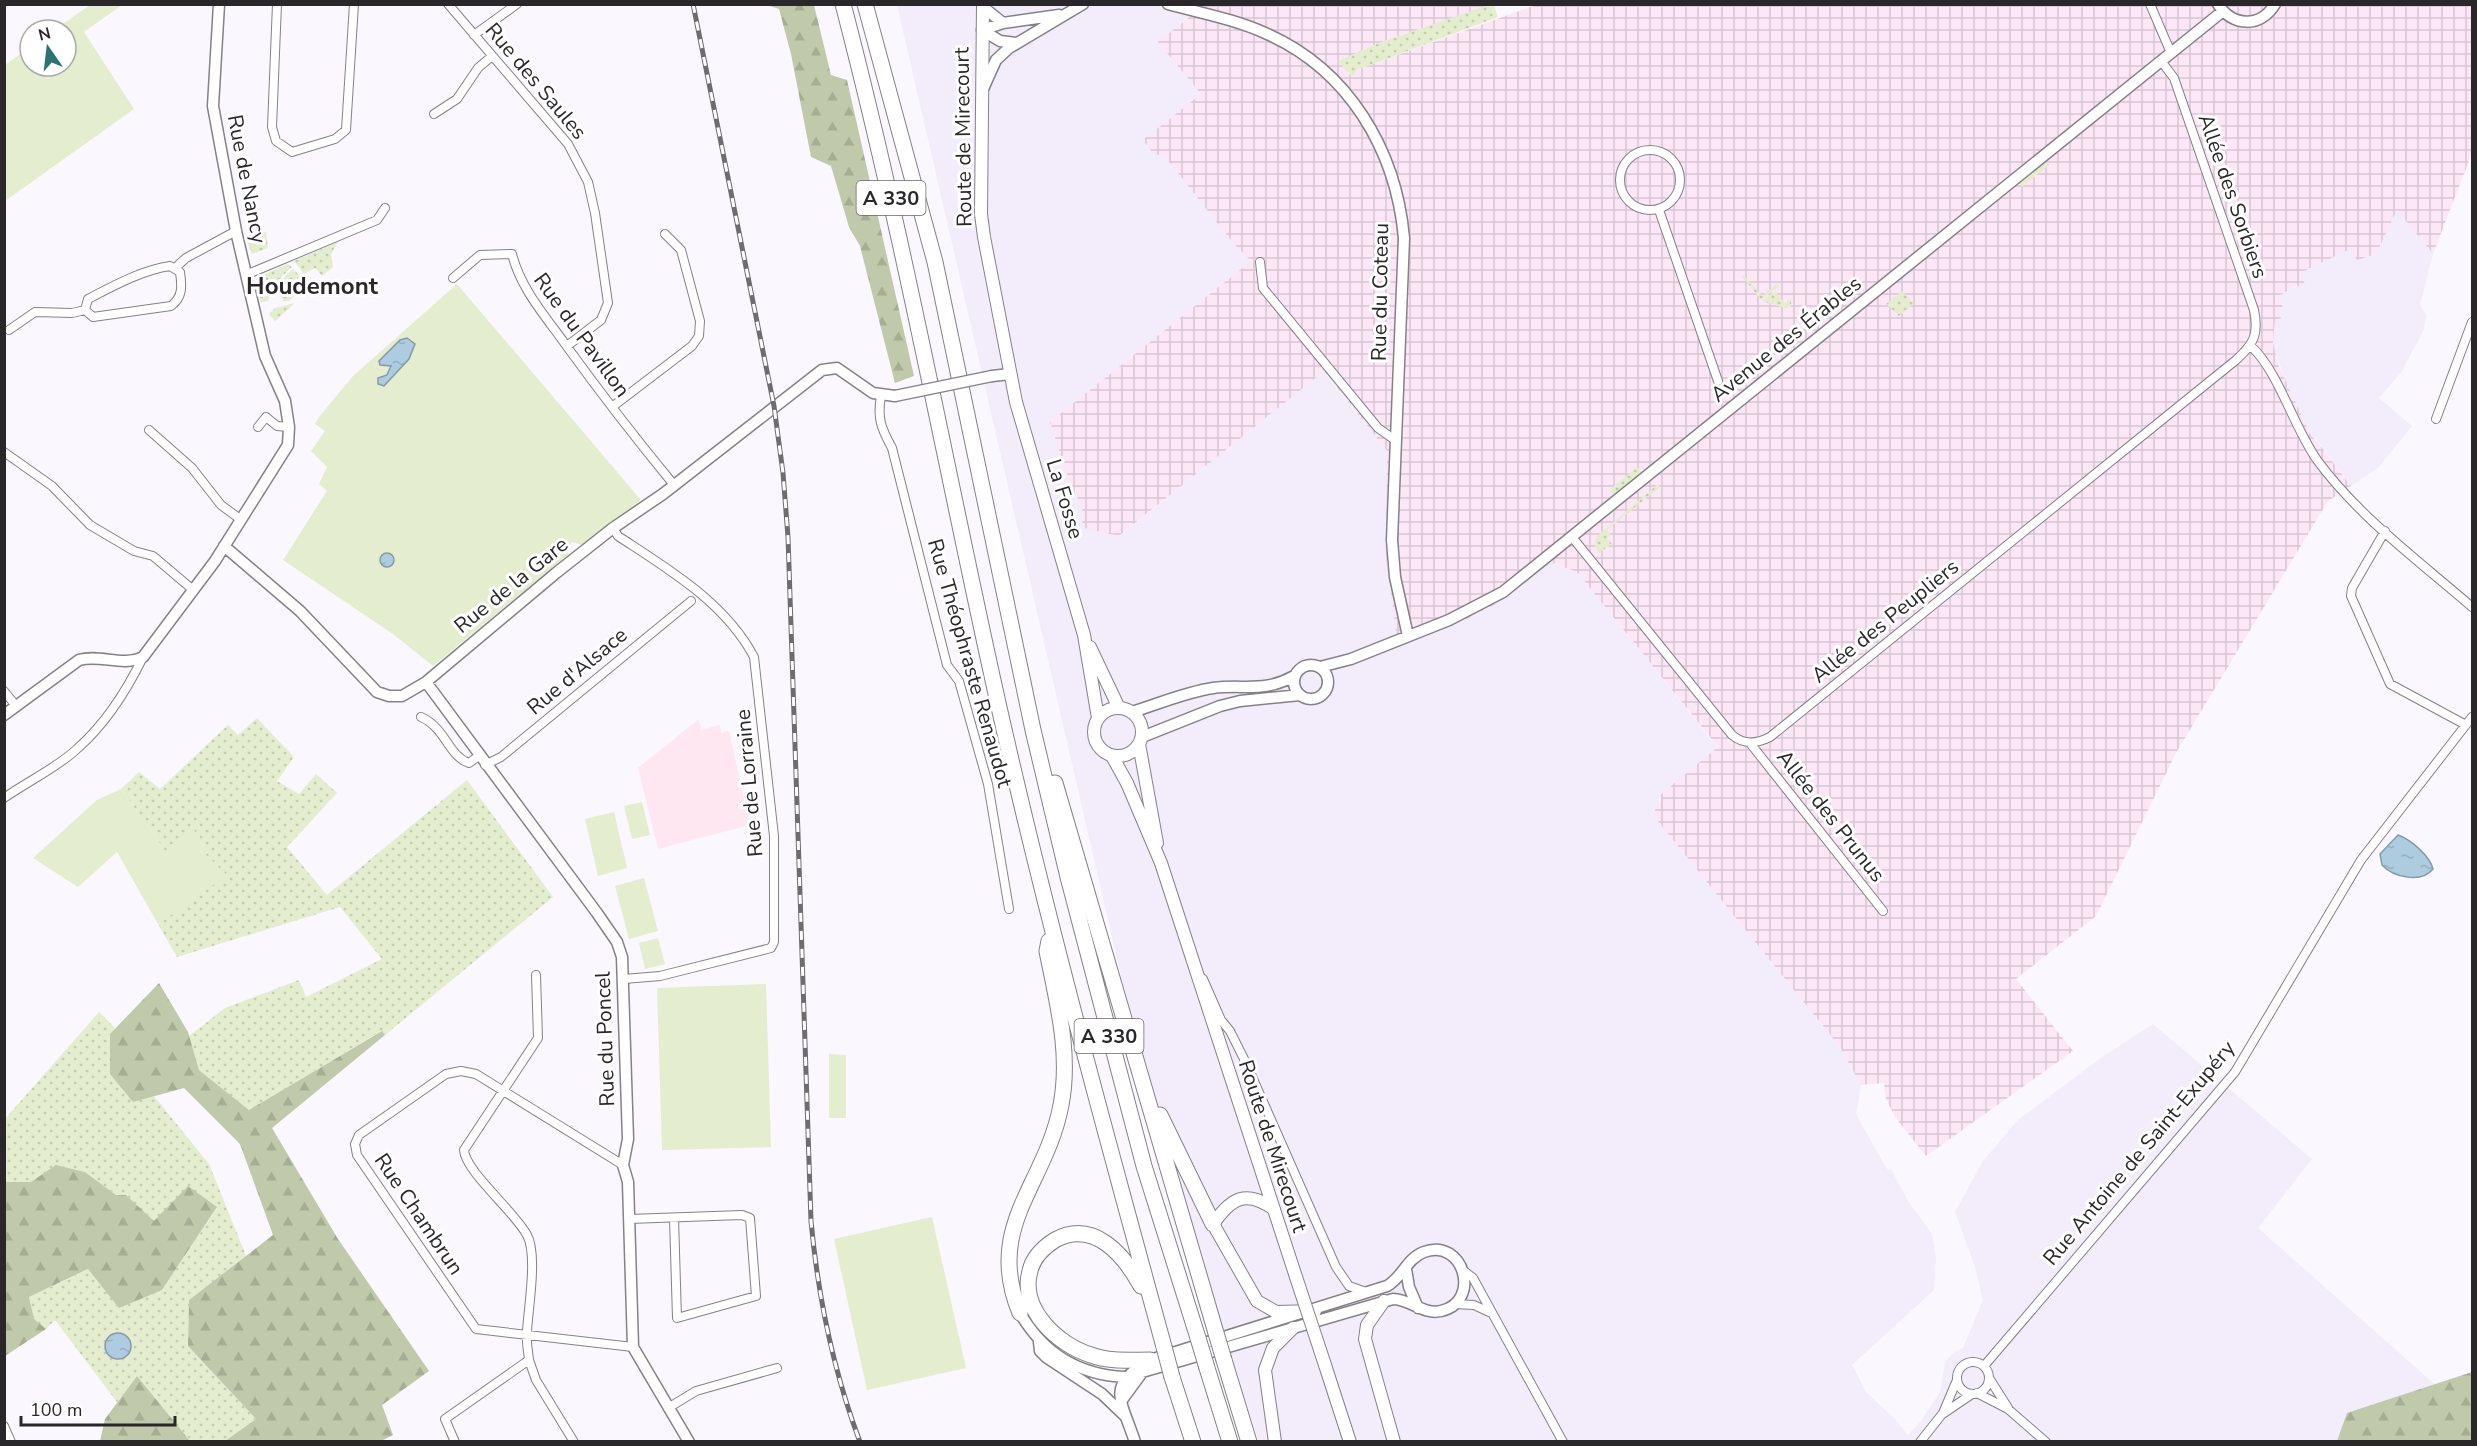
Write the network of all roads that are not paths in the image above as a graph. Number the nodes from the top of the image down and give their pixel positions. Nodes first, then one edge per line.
1 (219, 4) edge
2 (277, 4) edge
3 (354, 4) edge
4 (448, 4) edge
5 (517, 4) edge
6 (843, 4) edge
7 (865, 4) edge
8 (1083, 4) edge
9 (1168, 4) edge
10 (2150, 4) edge
11 (2275, 4) edge
12 (982, 6) edge
13 (2221, 8) edge
14 (1065, 14) junction
15 (1003, 23) junction
16 (982, 30) junction
17 (474, 35) junction
18 (1016, 43) junction
19 (2171, 53) junction
20 (492, 56) junction
21 (2161, 61) junction
22 (981, 92) junction
23 (434, 114) dead end
24 (385, 208) dead end
25 (1659, 210) junction
26 (236, 231) junction
27 (665, 234) dead end
28 (1260, 262) dead end
29 (176, 267) junction
30 (248, 274) junction
31 (453, 278) dead end
32 (85, 310) junction
33 (2472, 322) edge
34 (9, 330) dead end
35 (567, 346) junction
36 (2251, 346) junction
37 (1010, 374) junction
38 (1718, 381) dead end
39 (882, 396) junction
40 (612, 407) junction
41 (2436, 419) dead end
42 (258, 426) dead end
43 (289, 427) junction
44 (149, 430) dead end
45 (1395, 440) junction
46 (4, 452) edge
47 (674, 485) junction
48 (240, 519) junction
49 (613, 528) junction
50 (2385, 531) junction
51 (1572, 537) junction
52 (224, 546) junction
53 (192, 589) junction
54 (691, 601) dead end
55 (2472, 607) edge
56 (1084, 635) junction
57 (1408, 636) junction
58 (143, 657) junction
59 (1351, 659) junction
60 (1320, 667) junction
61 (1294, 676) junction
62 (426, 682) junction
63 (1328, 684) junction
64 (4, 691) edge
65 (1300, 695) junction
66 (16, 706) junction
67 (1119, 708) junction
68 (1132, 712) junction
69 (4, 715) edge
70 (421, 717) dead end
71 (2472, 717) edge
72 (1098, 718) junction
73 (2466, 725) junction
74 (1034, 730) junction
75 (1141, 741) junction
76 (1750, 743) junction
77 (1112, 756) junction
78 (482, 760) junction
79 (4, 798) edge
80 (1161, 863) junction
81 (1009, 909) dead end
82 (1884, 911) dead end
83 (1051, 926) junction
84 (1194, 968) junction
85 (536, 975) dead end
86 (624, 979) junction
87 (1122, 1008) junction
88 (503, 1090) junction
89 (623, 1165) junction
90 (1274, 1209) junction
91 (674, 1218) junction
92 (629, 1219) junction
93 (1213, 1224) junction
94 (1406, 1269) junction
95 (1464, 1271) junction
96 (1369, 1293) junction
97 (1384, 1301) junction
98 (1455, 1304) junction
99 (1153, 1308) junction
100 (1418, 1308) junction
101 (1315, 1311) junction
102 (1490, 1312) junction
103 (1020, 1313) joint
104 (1293, 1328) junction
105 (526, 1334) junction
106 (1039, 1342) junction
107 (633, 1347) junction
108 (529, 1360) junction
109 (1150, 1360) junction
110 (1325, 1365) junction
111 (1984, 1366) junction
112 (777, 1368) dead end
113 (1141, 1374) junction
114 (1125, 1377) junction
115 (1989, 1378) junction
116 (1958, 1379) junction
117 (1975, 1394) junction
118 (1122, 1400) junction
119 (668, 1408) junction
120 (2008, 1409) junction
121 (1943, 1413) junction
122 (1128, 1420) junction
123 (4, 1426) edge
124 (11, 1442) edge
125 (455, 1442) edge
126 (574, 1442) edge
127 (689, 1442) edge
128 (1135, 1442) edge
129 (1193, 1442) edge
130 (1230, 1442) edge
131 (1249, 1442) edge
132 (1275, 1442) edge
133 (1344, 1442) edge
134 (1350, 1442) edge
135 (1394, 1442) edge
136 (1563, 1442) edge
137 (1920, 1442) edge
138 (2046, 1442) edge

1 - 26 street, Rue de Nancy
2 - 3 street
4 - 17 street, Rue des Saules
5 - 17 street
6 - 83 highway, A 330
7 - 74 highway, A 330
8 - 14 street
9 - 45 street, Rue du Coteau
10 - 19 street
11 - 13 street
12 - 15 street
12 - 16 main road, Route de Mirecourt
13 - 19 street, Avenue des Érables
14 - 15 street
14 - 18 street
15 - 16 street
16 - 18 street
16 - 22 main road, Route de Mirecourt
17 - 20 street, Rue des Saules
18 - 22 street
19 - 21 street, Avenue des Érables
20 - 23 street
20 - 35 street, Rue des Saules
21 - 36 street, Allée des Sorbiers
21 - 51 street, Avenue des Érables
22 - 37 main road, Route de Mirecourt
24 - 30 street
25 - 25 street
25 - 38 street
26 - 29 street
26 - 30 street, Rue de Nancy
27 - 40 street
28 - 45 street
29 - 32 street
29 - 32 street
30 - 43 street, Rue de Nancy
31 - 35 street, Rue du Pavillon
32 - 34 street
33 - 41 street
35 - 40 street, Rue du Pavillon
36 - 50 street
36 - 76 street, Allée des Peupliers
37 - 39 street, bridge
37 - 56 main road, La Fosse
39 - 47 street, Rue de la Gare
39 - 81 street, Rue Théophraste Renaudot
40 - 47 street, Rue du Pavillon
42 - 43 street
43 - 48 street
44 - 48 street
45 - 57 street, Rue du Coteau
46 - 53 street
47 - 49 street, Rue de la Gare
48 - 52 street
49 - 62 street, Rue de la Gare
49 - 86 street, Rue de Lorraine
50 - 55 street
50 - 73 street
51 - 57 street, Avenue des Érables
51 - 76 street
52 - 53 street
52 - 62 street, Rue de la Gare
53 - 58 street
54 - 78 street, Rue d'Alsace
56 - 67 main road, La Fosse
56 - 72 main road, La Fosse
57 - 59 street, Avenue des Érables
58 - 66 street
58 - 79 street
59 - 60 street, Avenue des Érables
59 - 63 street, Avenue des Érables
60 - 61 street
60 - 63 street
61 - 65 street
61 - 68 street
62 - 78 street, Rue du Poncel
63 - 65 street
64 - 66 street
65 - 75 street
66 - 69 street
67 - 68 main road
67 - 72 main road
68 - 75 main road
70 - 78 street
71 - 73 street, Rue Antoine de Saint-Exupéry
72 - 77 main road
73 - 111 street, Rue Antoine de Saint-Exupéry
74 - 87 highway
74 - 130 highway, A 330, bridge
75 - 77 main road
75 - 80 main road, Route de Mirecourt
76 - 82 street, Allée des Prunus
77 - 80 main road, Route de Mirecourt
78 - 86 street, Rue du Poncel
80 - 84 main road, Route de Mirecourt
83 - 99 highway, A 330
83 - 103 highway
84 - 90 main road, Route de Mirecourt
84 - 96 street
85 - 88 street
86 - 89 street, Rue du Poncel
87 - 93 highway
87 - 131 highway, bridge
88 - 89 street, Rue Chambrun
88 - 105 street
88 - 105 street, Rue Chambrun
89 - 92 street, Rue du Poncel
90 - 93 main road
90 - 110 main road, Route de Mirecourt, bridge
91 - 91 street
91 - 92 street
92 - 107 street, Rue du Poncel
93 - 101 main road
94 - 95 street
94 - 96 street
94 - 100 street
95 - 98 street
95 - 102 street
96 - 101 street
97 - 100 street
97 - 104 street
97 - 135 main road
98 - 100 street
98 - 102 street
99 - 109 highway
99 - 129 highway, A 330, bridge
101 - 109 street
102 - 136 street
103 - 106 street
104 - 113 street
104 - 132 main road
105 - 107 street
105 - 108 street
106 - 114 street
106 - 122 street
107 - 119 street, Rue du Poncel
108 - 125 street
108 - 126 street
109 - 114 street
110 - 133 main road
110 - 134 main road, Route de Mirecourt
111 - 115 street
111 - 116 street
112 - 119 street
113 - 114 street
113 - 118 street
114 - 118 street
115 - 117 street
115 - 120 street
116 - 117 street
116 - 121 street
117 - 120 street
117 - 121 street
118 - 122 street
119 - 127 street, Rue du Poncel
120 - 138 street
121 - 137 street
122 - 128 street
123 - 124 street

